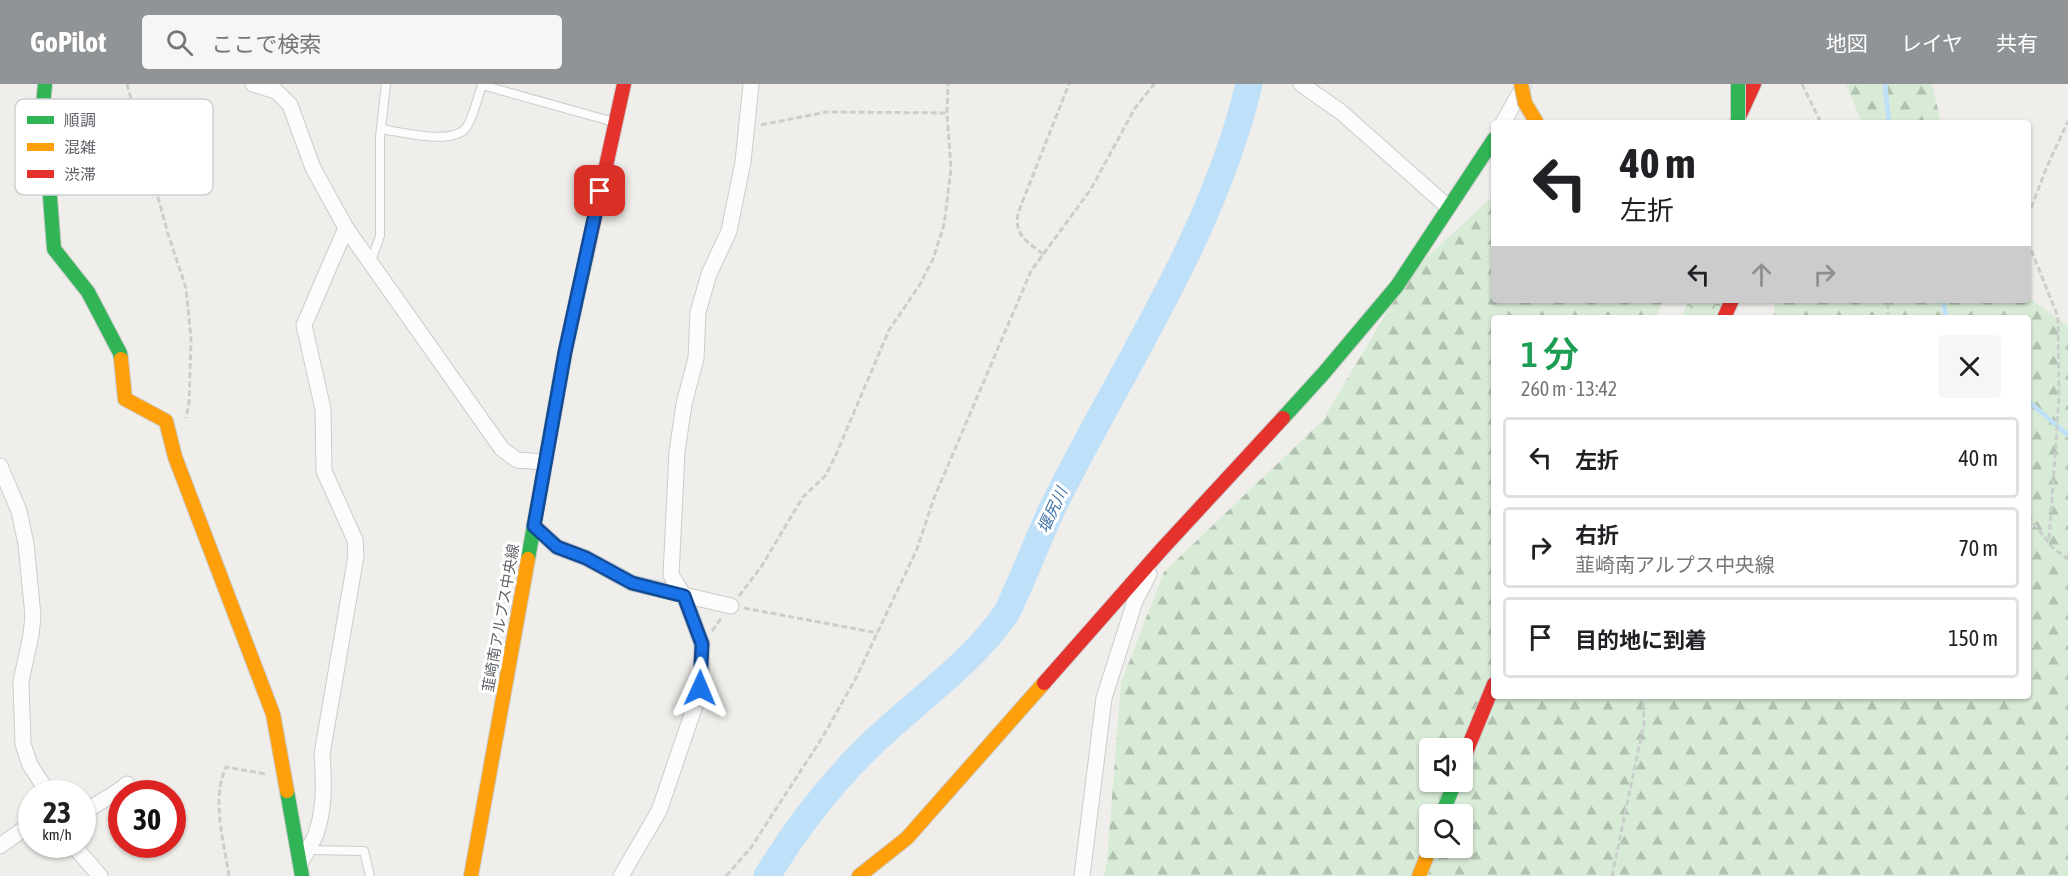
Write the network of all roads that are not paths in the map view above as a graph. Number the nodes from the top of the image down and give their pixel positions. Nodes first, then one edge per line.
1 (45, 84) edge
2 (253, 84) edge
3 (386, 84) edge
4 (624, 84) edge
5 (751, 84) edge
6 (1301, 84) edge
7 (1522, 84) edge
8 (1738, 84) edge
9 (1754, 84) edge
10 (273, 87) edge
11 (44, 99) edge
12 (1504, 120) edge
13 (1535, 120) edge
14 (1737, 120) edge
15 (1738, 120) edge
16 (615, 122) junction
17 (381, 129) junction
18 (1491, 143) edge
19 (50, 195) edge
20 (1448, 207) junction
21 (346, 228) junction
22 (370, 263) junction
23 (544, 462) junction
24 (0, 466) edge
25 (534, 526) junction
26 (1162, 549) junction
27 (684, 596) junction
28 (731, 606) road end
29 (1491, 691) edge
30 (1472, 738) edge
31 (40, 780) edge
32 (18, 833) edge
33 (0, 846) edge
34 (84, 858) edge
35 (1426, 858) edge
36 (303, 863) edge
37 (100, 876) edge
38 (370, 876) edge
39 (471, 876) edge
40 (621, 876) edge
41 (859, 876) edge
42 (1083, 876) edge
43 (1419, 876) edge

1 - 11 street
2 - 10 street
3 - 17 lane
4 - 16 street, 韮崎南アルプス中央線
5 - 27 street
6 - 20 street
7 - 12 street
7 - 13 street, bridge
8 - 14 street, bridge
9 - 15 street
10 - 21 street
16 - 17 lane
16 - 23 street, 韮崎南アルプス中央線
17 - 22 lane
18 - 20 street
19 - 36 street
20 - 26 street
21 - 22 street
21 - 36 street
22 - 23 street
23 - 25 street, 韮崎南アルプス中央線
24 - 31 street
25 - 27 street
25 - 39 street, 韮崎南アルプス中央線
26 - 41 street
26 - 42 street
27 - 28 street
27 - 40 street
29 - 30 street
32 - 33 street
34 - 37 street
35 - 43 street
36 - 38 lane

